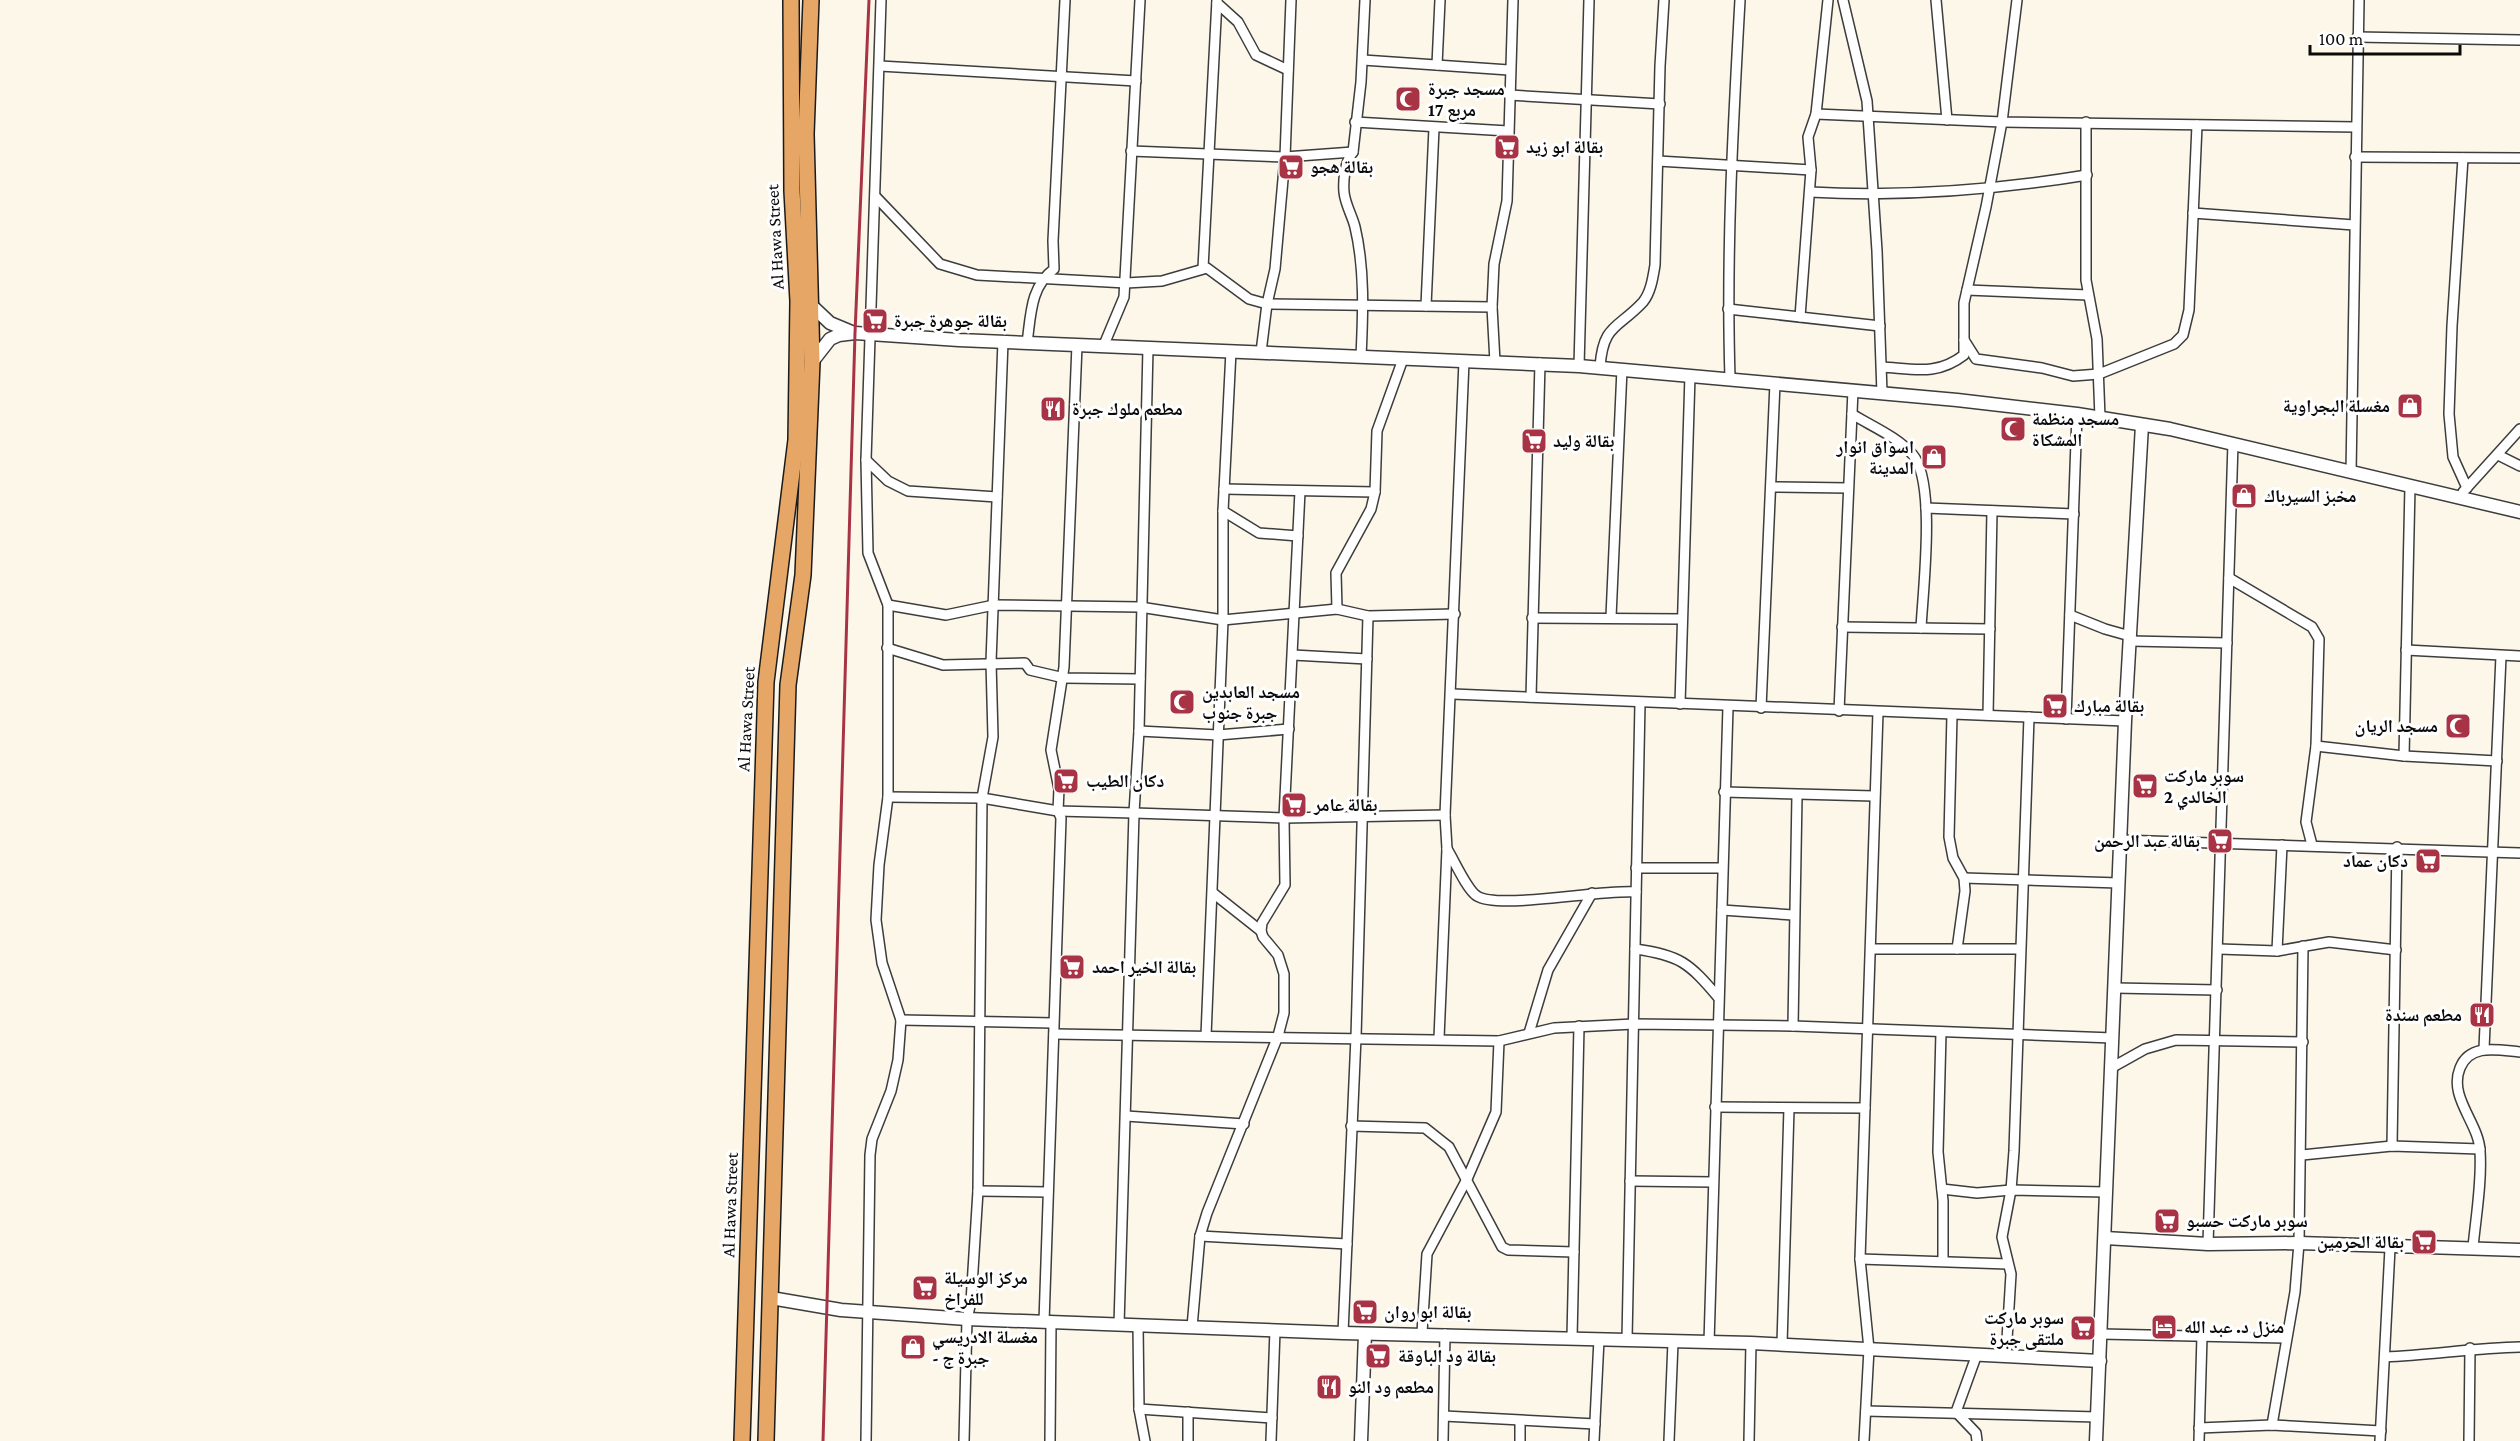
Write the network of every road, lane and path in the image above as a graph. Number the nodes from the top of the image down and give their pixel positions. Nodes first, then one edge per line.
1 (791, 0) edge
2 (811, 0) edge
3 (881, 0) edge
4 (1065, 0) edge
5 (1140, 0) edge
6 (1291, 0) edge
7 (1365, 0) edge
8 (1440, 0) edge
9 (1513, 0) edge
10 (1589, 0) edge
11 (1664, 0) edge
12 (1740, 0) edge
13 (1828, 0) edge
14 (1843, 0) edge
15 (1936, 0) edge
16 (2017, 0) edge
17 (2359, 0) edge
18 (1217, 1) edge
19 (2357, 37) junction
20 (2520, 40) edge
21 (1363, 60) junction
22 (1437, 65) junction
23 (880, 66) junction
24 (1288, 70) junction
25 (1509, 70) junction
26 (1063, 78) junction
27 (1136, 81) junction
28 (1509, 95) junction
29 (1585, 99) junction
30 (1660, 104) junction
31 (1816, 114) junction
32 (1868, 118) junction
33 (1947, 120) junction
34 (1355, 122) junction
35 (2002, 122) junction
36 (2086, 122) junction
37 (2197, 125) junction
38 (2356, 127) junction
39 (1434, 128) junction
40 (1508, 131) junction
41 (1131, 151) junction
42 (1353, 152) junction
43 (1208, 154) junction
44 (1285, 157) junction
45 (2355, 157) junction
46 (2463, 158) junction
47 (2520, 158) edge
48 (1658, 161) junction
49 (1731, 166) junction
50 (1811, 170) junction
51 (2087, 175) junction
52 (1990, 186) junction
53 (1810, 192) junction
54 (1874, 195) junction
55 (875, 196) junction
56 (2193, 213) junction
57 (2354, 225) junction
58 (1203, 268) junction
59 (1041, 279) junction
60 (1126, 283) junction
61 (1967, 290) junction
62 (2088, 295) junction
63 (1267, 304) junction
64 (1363, 305) junction
65 (812, 306) junction
66 (1426, 306) junction
67 (1492, 307) junction
68 (1728, 309) junction
69 (1800, 317) junction
70 (1880, 326) junction
71 (855, 333) junction
72 (870, 334) junction
73 (1964, 340) junction
74 (1003, 341) junction
75 (1027, 343) junction
76 (1077, 345) junction
77 (1103, 347) junction
78 (1148, 348) junction
79 (1231, 351) junction
80 (1261, 352) junction
81 (1361, 357) junction
82 (1403, 359) junction
83 (1464, 361) junction
84 (812, 362) junction
85 (1495, 362) junction
86 (1540, 363) junction
87 (1579, 366) junction
88 (1600, 367) junction
89 (1882, 367) junction
90 (1622, 369) junction
91 (2099, 374) junction
92 (1690, 375) junction
93 (1730, 378) junction
94 (1775, 383) junction
95 (1853, 390) junction
96 (1882, 393) junction
97 (1852, 414) junction
98 (2077, 414) junction
99 (2100, 418) junction
100 (2142, 425) junction
101 (2520, 429) edge
102 (2233, 443) junction
103 (2498, 455) junction
104 (866, 460) junction
105 (2520, 466) edge
106 (2351, 473) junction
107 (2410, 486) junction
108 (1771, 487) junction
109 (1848, 488) junction
110 (1224, 489) junction
111 (1300, 491) junction
112 (1375, 492) junction
113 (2463, 493) junction
114 (997, 497) junction
115 (1926, 508) junction
116 (1223, 511) junction
117 (1992, 511) junction
118 (2520, 512) edge
119 (2074, 514) junction
120 (1298, 536) junction
121 (2229, 578) junction
122 (1067, 604) junction
123 (888, 605) junction
124 (994, 605) junction
125 (1140, 607) junction
126 (1337, 609) junction
127 (1294, 612) junction
128 (1455, 614) junction
129 (2070, 615) junction
130 (1368, 616) junction
131 (1611, 617) junction
132 (1532, 618) junction
133 (1682, 619) junction
134 (1223, 620) junction
135 (1842, 627) junction
136 (1921, 628) junction
137 (1990, 629) junction
138 (2130, 638) junction
139 (2227, 643) junction
140 (887, 648) junction
141 (2406, 650) junction
142 (1293, 655) junction
143 (2501, 656) junction
144 (2520, 656) edge
145 (1367, 659) junction
146 (991, 662) junction
147 (1064, 678) junction
148 (1140, 679) junction
149 (1452, 694) junction
150 (1531, 697) junction
151 (1640, 703) junction
152 (1680, 704) junction
153 (1728, 707) junction
154 (1761, 708) junction
155 (1839, 711) junction
156 (1878, 712) junction
157 (1952, 715) junction
158 (1988, 716) junction
159 (2029, 717) junction
160 (2066, 719) junction
161 (2125, 721) junction
162 (1288, 729) junction
163 (1139, 731) junction
164 (1218, 735) junction
165 (2316, 746) junction
166 (2404, 756) junction
167 (2497, 761) junction
168 (1724, 792) junction
169 (1797, 795) junction
170 (1874, 796) junction
171 (888, 797) junction
172 (982, 798) junction
173 (1058, 811) junction
174 (1134, 813) junction
175 (1215, 815) junction
176 (1362, 815) junction
177 (1445, 815) junction
178 (1284, 818) junction
179 (2120, 840) junction
180 (2219, 843) junction
181 (2282, 845) junction
182 (2312, 845) junction
183 (2397, 847) junction
184 (1447, 849) junction
185 (2494, 853) junction
186 (2520, 853) edge
187 (1636, 868) junction
188 (1721, 868) junction
189 (1964, 878) junction
190 (2022, 879) junction
191 (2119, 883) junction
192 (1636, 892) junction
193 (1213, 893) junction
194 (1592, 893) junction
195 (1722, 910) junction
196 (1793, 915) junction
197 (1261, 931) junction
198 (2303, 946) junction
199 (1635, 949) junction
200 (1871, 949) junction
201 (1957, 949) junction
202 (2019, 949) junction
203 (2219, 949) junction
204 (2396, 950) junction
205 (2277, 951) junction
206 (2115, 988) junction
207 (2217, 990) junction
208 (1718, 997) junction
209 (901, 1020) junction
210 (978, 1021) junction
211 (1053, 1023) junction
212 (1634, 1024) junction
213 (1717, 1024) junction
214 (1579, 1026) junction
215 (1793, 1026) junction
216 (1867, 1029) junction
217 (1529, 1032) junction
218 (1941, 1032) junction
219 (1054, 1034) junction
220 (2018, 1034) junction
221 (1129, 1035) junction
222 (1206, 1036) junction
223 (1278, 1036) junction
224 (1356, 1037) junction
225 (1439, 1038) junction
226 (2113, 1038) junction
227 (2215, 1040) junction
228 (1499, 1041) junction
229 (2303, 1042) junction
230 (2484, 1049) junction
231 (2520, 1052) edge
232 (2111, 1068) junction
233 (1715, 1107) junction
234 (1789, 1108) junction
235 (1865, 1108) junction
236 (1126, 1116) junction
237 (1244, 1124) junction
238 (1351, 1126) junction
239 (2392, 1146) junction
240 (2480, 1149) junction
241 (2302, 1155) junction
242 (1467, 1179) junction
243 (1630, 1181) junction
244 (1713, 1182) junction
245 (1942, 1189) junction
246 (2012, 1190) junction
247 (978, 1191) junction
248 (1048, 1192) junction
249 (2106, 1192) junction
250 (1200, 1236) junction
251 (2105, 1238) junction
252 (2300, 1243) junction
253 (1347, 1244) junction
254 (2208, 1244) junction
255 (2473, 1247) junction
256 (2390, 1248) junction
257 (2520, 1250) edge
258 (1574, 1252) junction
259 (1860, 1259) junction
260 (1943, 1261) junction
261 (2008, 1264) junction
262 (771, 1298) junction
263 (870, 1312) junction
264 (967, 1319) junction
265 (1047, 1322) junction
266 (1119, 1324) junction
267 (1138, 1325) junction
268 (1192, 1327) junction
269 (1275, 1330) junction
270 (1343, 1333) junction
271 (1365, 1334) junction
272 (1422, 1334) junction
273 (1445, 1334) junction
274 (2101, 1334) junction
275 (2202, 1336) junction
276 (1572, 1338) junction
277 (2285, 1338) junction
278 (1599, 1339) junction
279 (1627, 1339) junction
280 (1673, 1342) junction
281 (1709, 1343) junction
282 (1750, 1343) junction
283 (1782, 1344) junction
284 (2520, 1347) edge
285 (2470, 1348) junction
286 (1869, 1349) junction
287 (1977, 1354) junction
288 (2006, 1356) junction
289 (2385, 1357) junction
290 (2100, 1361) junction
291 (1138, 1409) junction
292 (1866, 1411) junction
293 (1188, 1412) junction
294 (1956, 1412) junction
295 (1444, 1416) junction
296 (2097, 1417) junction
297 (1272, 1418) junction
298 (1520, 1421) junction
299 (1595, 1424) junction
300 (2272, 1425) junction
301 (2199, 1428) junction
302 (2381, 1436) edge
303 (742, 1441) edge
304 (766, 1441) edge
305 (866, 1441) edge
306 (964, 1441) edge
307 (1050, 1441) edge
308 (1145, 1441) edge
309 (1188, 1441) edge
310 (1271, 1441) edge
311 (1360, 1441) edge
312 (1443, 1441) edge
313 (1520, 1441) edge
314 (1594, 1441) edge
315 (1669, 1441) edge
316 (1749, 1441) edge
317 (1864, 1441) edge
318 (1977, 1441) edge
319 (2096, 1441) edge
320 (2199, 1441) edge
321 (2469, 1441) edge

1 - 303 highway, Al Hawa Street
2 - 65 highway, Al Hawa Street
3 - 23 street
4 - 26 street
5 - 27 street
6 - 24 street
7 - 21 street
8 - 22 street
9 - 25 street
10 - 29 street
11 - 30 street
12 - 49 street
13 - 31 street
14 - 32 street
15 - 33 street
16 - 35 street
17 - 19 street
18 - 24 street
18 - 43 street
19 - 20 street
19 - 38 street
21 - 22 street
21 - 34 street
22 - 25 street
23 - 26 street
23 - 55 street
24 - 44 street
25 - 28 street
26 - 27 street
26 - 59 street
27 - 41 street
28 - 29 street
28 - 40 street
29 - 30 street
29 - 87 street
30 - 48 street
31 - 32 street
31 - 50 street
32 - 33 street
32 - 54 street
33 - 35 street
34 - 39 street
34 - 42 street
35 - 36 street
35 - 52 street
36 - 37 street
36 - 51 street
37 - 38 street
37 - 56 street
38 - 45 street
39 - 40 street
39 - 66 street
40 - 67 street
41 - 43 street
41 - 60 street
42 - 44 street
42 - 64 street
43 - 44 street
43 - 58 street
44 - 63 street
45 - 46 street
45 - 57 street
46 - 47 street
46 - 113 street
48 - 49 street
48 - 88 street
49 - 50 street
49 - 68 street
50 - 53 street
51 - 52 street
51 - 62 street
52 - 54 street
52 - 61 street
53 - 54 street
53 - 69 street
54 - 70 street
55 - 59 street
55 - 72 street
56 - 57 street
56 - 91 street
57 - 106 street
58 - 60 street
58 - 63 street
59 - 60 street
59 - 75 street
60 - 77 street
61 - 62 street
61 - 73 street
62 - 91 street
63 - 64 street
63 - 80 street
64 - 66 street
64 - 81 street
65 - 71 street
65 - 84 highway, Al Hawa Street
66 - 67 street
67 - 85 street
68 - 69 street
68 - 93 street
69 - 70 street
70 - 89 street
71 - 72 street
71 - 84 street
72 - 74 street
72 - 104 street
73 - 89 street
73 - 91 street
74 - 75 street
74 - 114 street
75 - 76 street
76 - 77 street
76 - 122 street
77 - 78 street
78 - 79 street
78 - 125 street
79 - 80 street
79 - 110 street
80 - 81 street
81 - 82 street
82 - 83 street
82 - 112 street
83 - 85 street
83 - 128 street
84 - 262 highway, Al Hawa Street
85 - 86 street
86 - 87 street
86 - 132 street
87 - 88 street
88 - 90 street
89 - 96 street
90 - 92 street
90 - 131 street
91 - 99 street
92 - 93 street
92 - 133 street
93 - 94 street
94 - 95 street
94 - 108 street
95 - 96 street
95 - 97 street
96 - 98 street
97 - 109 street
97 - 115 street
98 - 99 street
98 - 119 street
99 - 100 street
100 - 102 street
100 - 138 street
101 - 103 street
102 - 106 street
102 - 121 street
103 - 105 street
103 - 113 street
104 - 114 street
104 - 123 street
106 - 107 street
107 - 113 street
107 - 141 street
108 - 109 street
108 - 154 street
109 - 135 street
110 - 111 street
110 - 116 street
111 - 112 street
111 - 120 street
112 - 126 street
113 - 118 street
114 - 124 street
115 - 117 street
115 - 136 street
116 - 120 street
116 - 134 street
117 - 119 street
117 - 137 street
119 - 129 street
120 - 127 street
121 - 139 street
121 - 165 street
122 - 124 street
122 - 125 street
122 - 147 street
123 - 124 street
123 - 140 street
124 - 146 street
125 - 134 street
125 - 148 street
126 - 127 street
126 - 130 street
127 - 134 street
127 - 142 street
128 - 130 street
128 - 149 street
129 - 138 street
129 - 160 street
130 - 145 street
131 - 132 street
131 - 133 street
132 - 150 street
133 - 152 street
134 - 164 street
135 - 136 street
135 - 155 street
136 - 137 street
137 - 158 street
138 - 139 street
138 - 161 street
139 - 180 street
140 - 146 street
140 - 171 street
141 - 143 street
141 - 166 street
142 - 145 street
142 - 162 street
143 - 144 street
143 - 167 street
145 - 176 street
146 - 147 street
146 - 172 street
147 - 148 street
147 - 173 street
148 - 163 street
149 - 150 street
149 - 177 street
150 - 151 street
151 - 152 street
151 - 187 street
152 - 153 street
153 - 154 street
153 - 168 street
154 - 155 street
155 - 156 street
156 - 157 street
156 - 170 street
157 - 158 street
157 - 189 street
158 - 159 street
159 - 160 street
159 - 190 street
160 - 161 street
161 - 179 street
162 - 164 street
162 - 178 street
163 - 164 street
163 - 174 street
164 - 175 street
165 - 166 street
165 - 182 street
166 - 167 street
167 - 185 street
168 - 169 street
168 - 188 street
169 - 170 street
169 - 196 street
170 - 200 street
171 - 172 street
171 - 209 street
172 - 173 street
172 - 210 street
173 - 174 street
173 - 211 street
174 - 175 street
174 - 221 street
175 - 178 street
175 - 193 street
176 - 177 street
176 - 178 street
176 - 224 street
177 - 184 street
178 - 197 street
179 - 180 street
179 - 191 street
180 - 181 street
180 - 203 street
181 - 182 street
181 - 205 street
182 - 183 street
183 - 185 street
183 - 204 street
184 - 194 street
184 - 225 street
185 - 186 street
185 - 230 street
187 - 188 street
187 - 192 street
188 - 195 street
189 - 190 street
189 - 201 street
190 - 191 street
190 - 202 street
191 - 206 street
192 - 194 street
192 - 199 street
193 - 197 street
193 - 222 street
194 - 217 street
195 - 196 street
195 - 208 street
196 - 215 street
197 - 223 street
198 - 204 street
198 - 205 street
198 - 229 street
199 - 208 street
199 - 212 street
200 - 201 street
200 - 216 street
201 - 202 street
202 - 220 street
203 - 205 street
203 - 207 street
204 - 239 street
206 - 207 street
206 - 226 street
207 - 227 street
208 - 213 street
209 - 210 street
209 - 263 street
210 - 211 street
210 - 247 street
211 - 219 street
212 - 213 street
212 - 214 street
212 - 243 street
213 - 215 street
213 - 233 street
214 - 217 street
214 - 258 street
215 - 216 street
216 - 218 street
216 - 235 street
217 - 228 street
218 - 220 street
218 - 245 street
219 - 221 street
219 - 248 street
220 - 226 street
220 - 246 street
221 - 222 street
221 - 236 street
222 - 223 street
223 - 224 street
223 - 237 street
224 - 225 street
224 - 238 street
225 - 228 street
226 - 232 street
227 - 229 street
227 - 232 street
227 - 254 street
228 - 242 street
229 - 241 street
230 - 231 street
230 - 240 street
232 - 249 street
233 - 234 street
233 - 244 street
234 - 235 street
234 - 283 street
235 - 259 street
236 - 237 street
236 - 266 street
237 - 250 street
238 - 242 street
238 - 253 street
239 - 240 street
239 - 241 street
240 - 255 street
241 - 252 street
242 - 258 street
242 - 272 street
243 - 244 street
243 - 279 street
244 - 281 street
245 - 246 street
245 - 260 street
246 - 249 street
246 - 261 street
247 - 248 street
247 - 264 street
248 - 265 street
249 - 251 street
250 - 253 street
250 - 268 street
251 - 254 street
251 - 274 street
252 - 254 street
252 - 256 street
252 - 277 street
253 - 270 street
255 - 256 street
255 - 257 street
256 - 289 street
258 - 276 street
259 - 260 street
259 - 286 street
260 - 261 street
261 - 288 street
262 - 263 street
262 - 304 highway, Al Hawa Street
263 - 264 street
263 - 305 street
264 - 265 street
264 - 306 street
265 - 266 street
265 - 307 street
266 - 267 street
267 - 268 street
267 - 291 street
268 - 269 street
269 - 270 street
269 - 297 street
270 - 271 street
271 - 272 street
271 - 311 street
272 - 273 street
273 - 276 street
273 - 295 street
274 - 275 street
274 - 290 street
275 - 277 street
275 - 301 street
276 - 278 street
277 - 300 street
278 - 279 street
278 - 299 street
279 - 280 street
280 - 281 street
280 - 315 street
281 - 282 street
282 - 283 street
282 - 316 street
283 - 286 street
284 - 285 street
285 - 289 street
285 - 321 street
286 - 287 street
286 - 292 street
287 - 288 street
287 - 294 street
288 - 290 street
289 - 302 street
290 - 296 street
291 - 293 street
291 - 308 street
292 - 294 street
292 - 317 street
293 - 297 street
293 - 309 street
294 - 296 street
294 - 318 street
295 - 298 street
295 - 312 street
296 - 319 street
297 - 310 street
298 - 299 street
298 - 313 street
299 - 314 street
300 - 301 street
300 - 302 street
301 - 320 street

